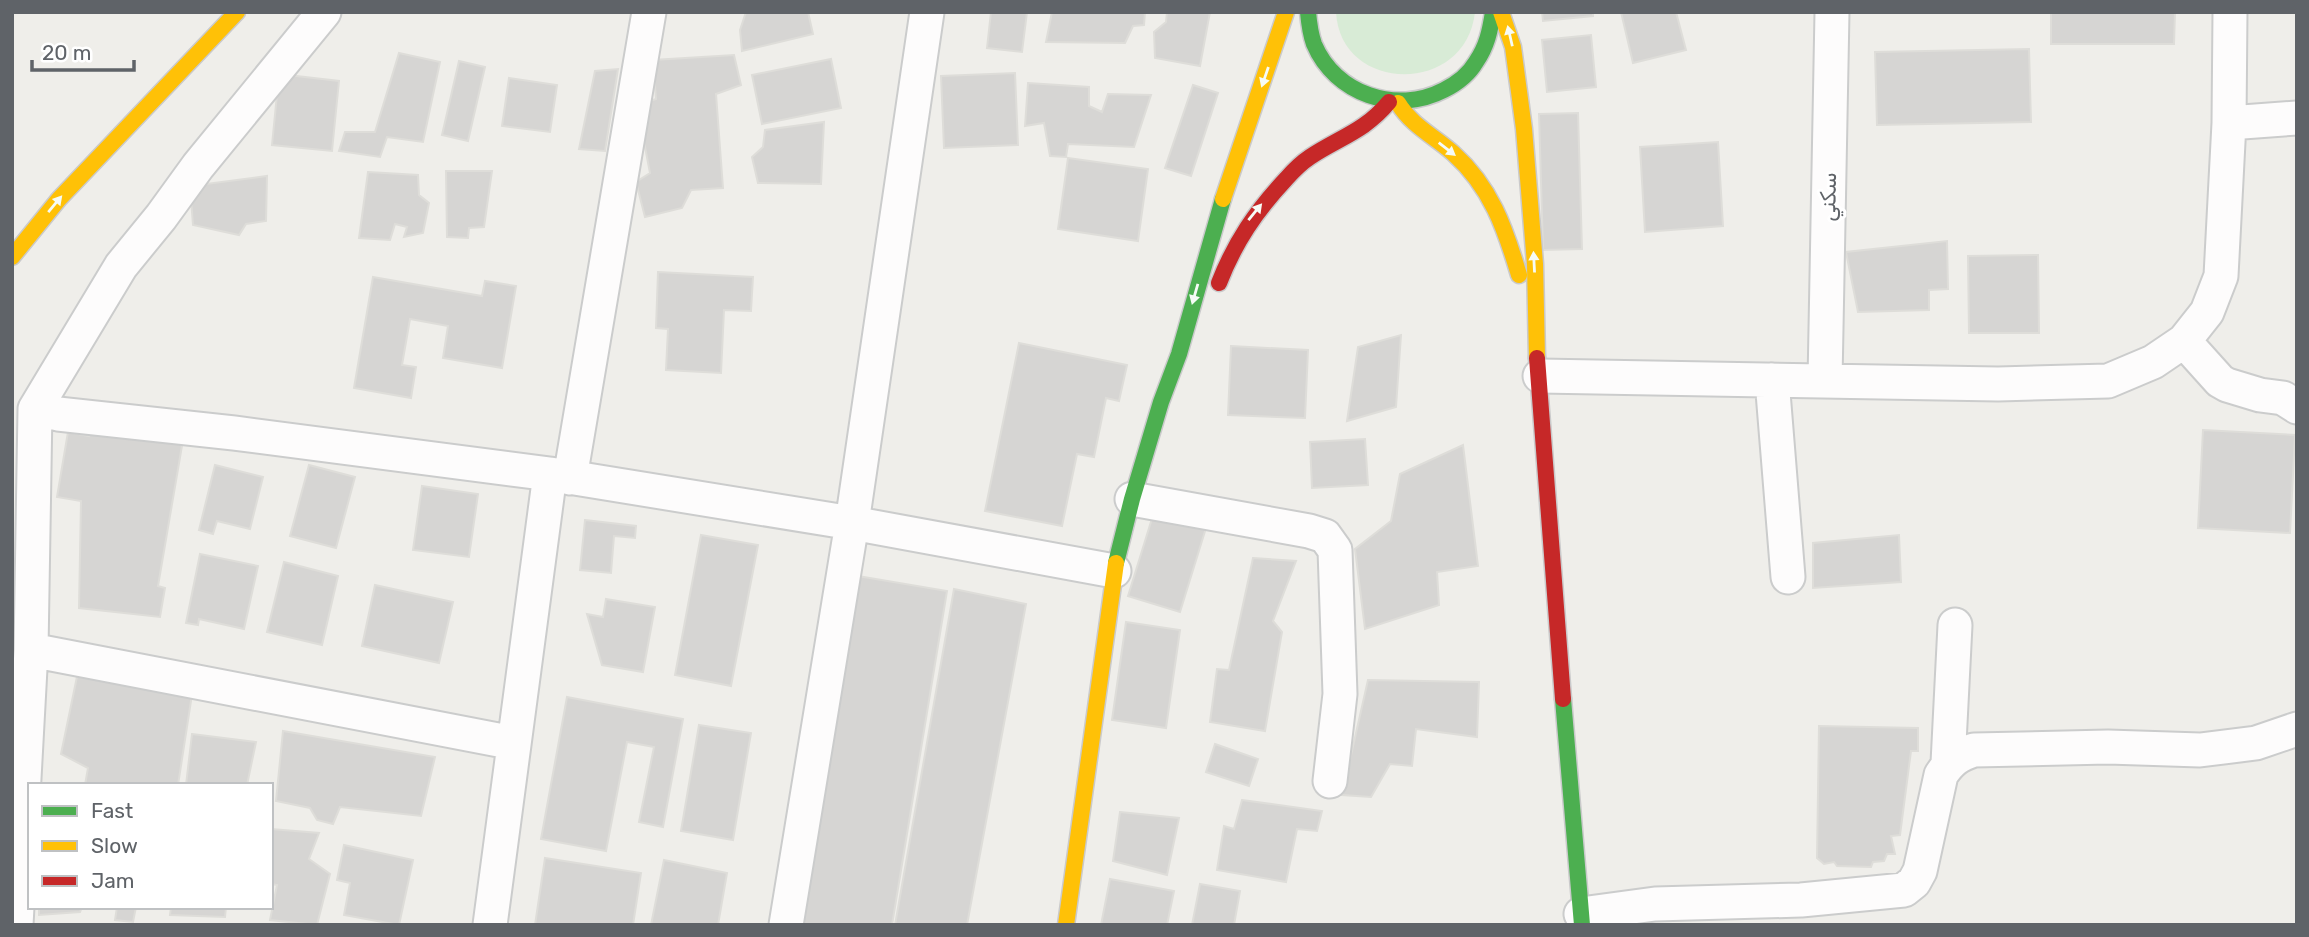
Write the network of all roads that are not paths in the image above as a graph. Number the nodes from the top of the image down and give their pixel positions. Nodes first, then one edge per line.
1 (237, 12) edge
2 (324, 12) edge
3 (649, 12) edge
4 (927, 12) edge
5 (1286, 12) edge
6 (1308, 12) edge
7 (1493, 12) edge
8 (1501, 12) edge
9 (1832, 12) edge
10 (2230, 12) edge
11 (1393, 103) junction
12 (2297, 118) edge
13 (2229, 123) junction
14 (12, 257) edge
15 (1215, 293) dead end
16 (1535, 330) junction
17 (2184, 341) junction
18 (1194, 362) dead end
19 (1540, 376) junction
20 (1772, 380) junction
21 (1825, 381) junction
22 (1161, 402) junction
23 (2297, 407) edge
24 (35, 410) junction
25 (560, 476) junction
26 (1132, 499) junction
27 (852, 523) junction
28 (1114, 571) junction
29 (1788, 576) dead end
30 (1955, 625) dead end
31 (31, 650) junction
32 (2297, 729) edge
33 (514, 743) junction
34 (1948, 763) junction
35 (1330, 781) dead end
36 (1582, 919) edge
37 (16, 925) edge
38 (490, 925) edge
39 (786, 925) edge
40 (1066, 925) edge

14 -> 1 main road
2 - 24 street
3 - 25 street
4 - 27 street
5 -> 22 main road
6 - 11 main road
7 - 11 main road
16 -> 8 main road
9 - 21 street, سكني
10 - 13 street
15 -> 11 main road
11 -> 16 main road
12 - 13 street
13 - 17 street
16 - 19 main road
17 - 21 street
17 - 23 street
18 - 22 main road
19 - 20 street
19 - 36 main road
20 - 21 street
20 - 29 street
22 - 26 main road
24 - 25 street
24 - 31 street
25 - 27 street
25 - 33 street
26 - 28 main road
26 - 35 street
27 - 28 street
27 - 39 street
28 - 40 main road
30 - 34 street
31 - 33 street
31 - 37 street
32 - 34 street
33 - 38 street
34 - 36 street

